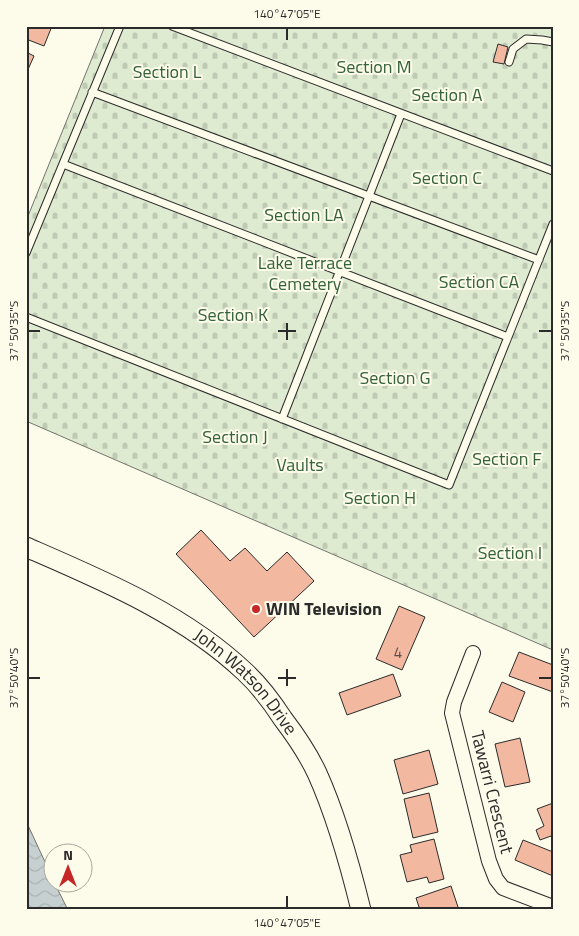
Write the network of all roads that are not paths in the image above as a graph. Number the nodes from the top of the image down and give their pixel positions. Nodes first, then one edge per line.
1 (120, 26) edge
2 (172, 26) edge
3 (553, 42) edge
4 (509, 62) dead end
5 (92, 92) junction
6 (401, 114) junction
7 (63, 164) junction
8 (553, 171) edge
9 (370, 196) junction
10 (553, 224) edge
11 (26, 253) edge
12 (539, 260) junction
13 (339, 272) junction
14 (26, 317) edge
15 (508, 337) junction
16 (282, 419) junction
17 (26, 547) edge
18 (473, 653) dead end
19 (553, 907) edge
20 (361, 910) edge

1 - 5 lane
2 - 6 lane
3 - 4 lane
5 - 7 lane
5 - 9 lane
6 - 8 lane
6 - 9 lane
7 - 11 lane
7 - 13 lane
9 - 12 lane
9 - 13 lane
10 - 12 lane
12 - 15 lane
13 - 15 lane
13 - 16 lane
14 - 16 lane
15 - 16 lane
17 - 20 street, John Watson Drive
18 - 19 street, Tawarri Crescent

